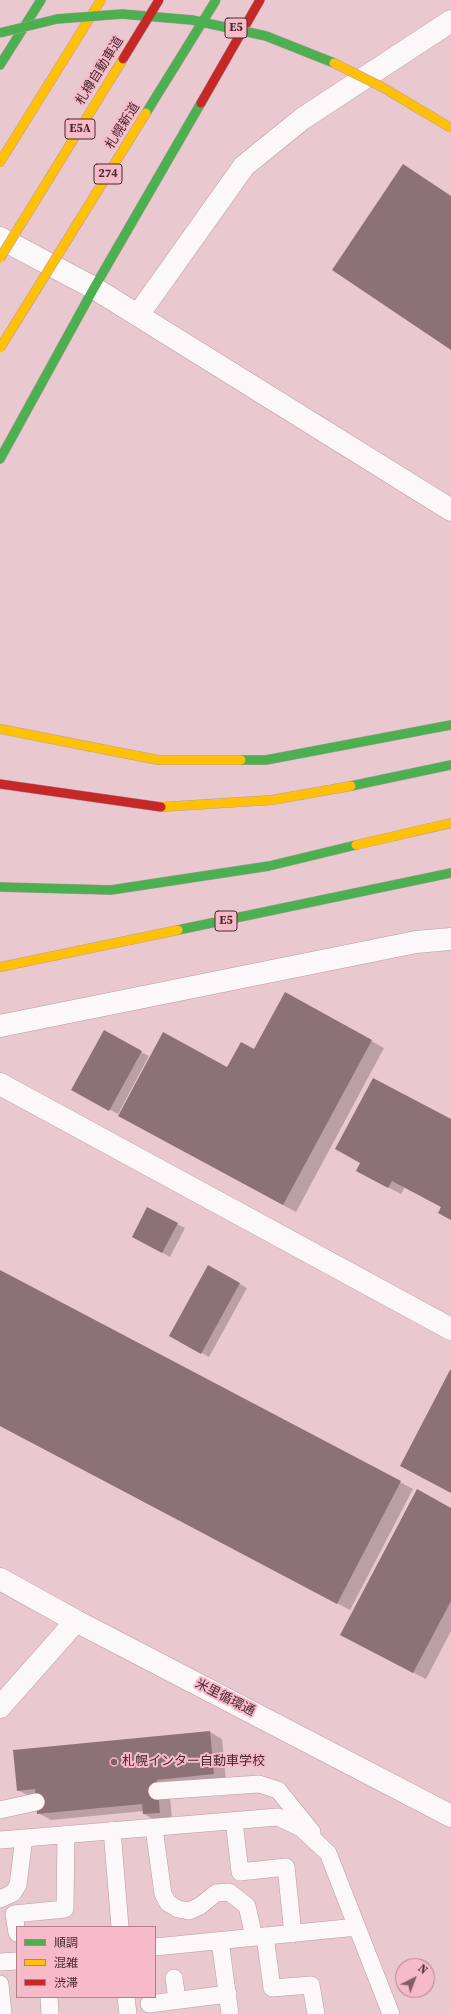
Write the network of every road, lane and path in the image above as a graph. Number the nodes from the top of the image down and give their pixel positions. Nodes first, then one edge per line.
1 (41, 0) edge
2 (101, 0) edge
3 (159, 0) edge
4 (216, 0) edge
5 (260, 0) edge
6 (451, 21) edge
7 (0, 33) edge
8 (0, 65) edge
9 (451, 128) edge
10 (0, 162) edge
11 (0, 238) edge
12 (0, 258) edge
13 (94, 288) junction
14 (138, 315) junction
15 (0, 348) edge
16 (0, 459) edge
17 (451, 510) edge
18 (451, 725) edge
19 (0, 729) edge
20 (451, 765) edge
21 (0, 784) edge
22 (451, 823) edge
23 (451, 873) edge
24 (0, 887) edge
25 (451, 939) edge
26 (0, 967) edge
27 (0, 1026) edge
28 (0, 1084) edge
29 (451, 1329) edge
30 (0, 1579) edge
31 (76, 1621) junction
32 (0, 1707) edge
33 (157, 1791) dead end
34 (36, 1802) dead end
35 (0, 1810) edge
36 (451, 1816) edge
37 (234, 1821) junction
38 (154, 1828) junction
39 (112, 1830) junction
40 (66, 1834) junction
41 (24, 1838) junction
42 (0, 1840) edge
43 (328, 1853) junction
44 (0, 1899) edge
45 (120, 1926) edge
46 (16, 1927) edge
47 (357, 1927) junction
48 (293, 1934) junction
49 (259, 1937) junction
50 (220, 1941) junction
51 (156, 1947) edge
52 (16, 1961) edge
53 (0, 1962) edge
54 (174, 1978) dead end
55 (0, 1984) edge
56 (228, 1994) junction
57 (49, 1998) edge
58 (126, 1998) edge
59 (178, 2000) junction
60 (149, 2004) dead end
61 (3, 2014) edge
62 (50, 2014) edge
63 (128, 2014) edge
64 (230, 2014) edge
65 (316, 2014) edge
66 (391, 2014) edge

1 - 8 highway
2 - 10 highway
3 - 12 highway, 札樽自動車道 / E5A, bridge
4 - 15 highway, 札幌新道 / 274, bridge
5 - 13 highway
6 - 14 street
7 - 9 highway, E5, bridge
11 - 13 street
13 - 14 street
13 - 16 highway
14 - 17 street
18 - 19 highway
20 - 21 highway
22 - 24 highway
23 - 26 highway, E5
25 - 27 street
28 - 29 street
30 - 31 street, 米里循環通
31 - 32 street
31 - 36 street, 米里循環通
33 - 43 lane
34 - 35 lane
37 - 38 lane
37 - 43 lane
37 - 48 lane
38 - 39 lane
38 - 49 lane
39 - 40 lane
39 - 45 lane
40 - 41 lane
40 - 46 lane
41 - 42 lane
41 - 44 lane
43 - 47 lane
47 - 48 lane
47 - 66 lane
48 - 49 lane
49 - 50 lane
49 - 65 lane
50 - 51 lane
50 - 56 lane
52 - 53 lane
54 - 59 lane
55 - 61 lane
56 - 59 lane
56 - 64 lane
57 - 62 lane
58 - 63 lane
59 - 60 lane

